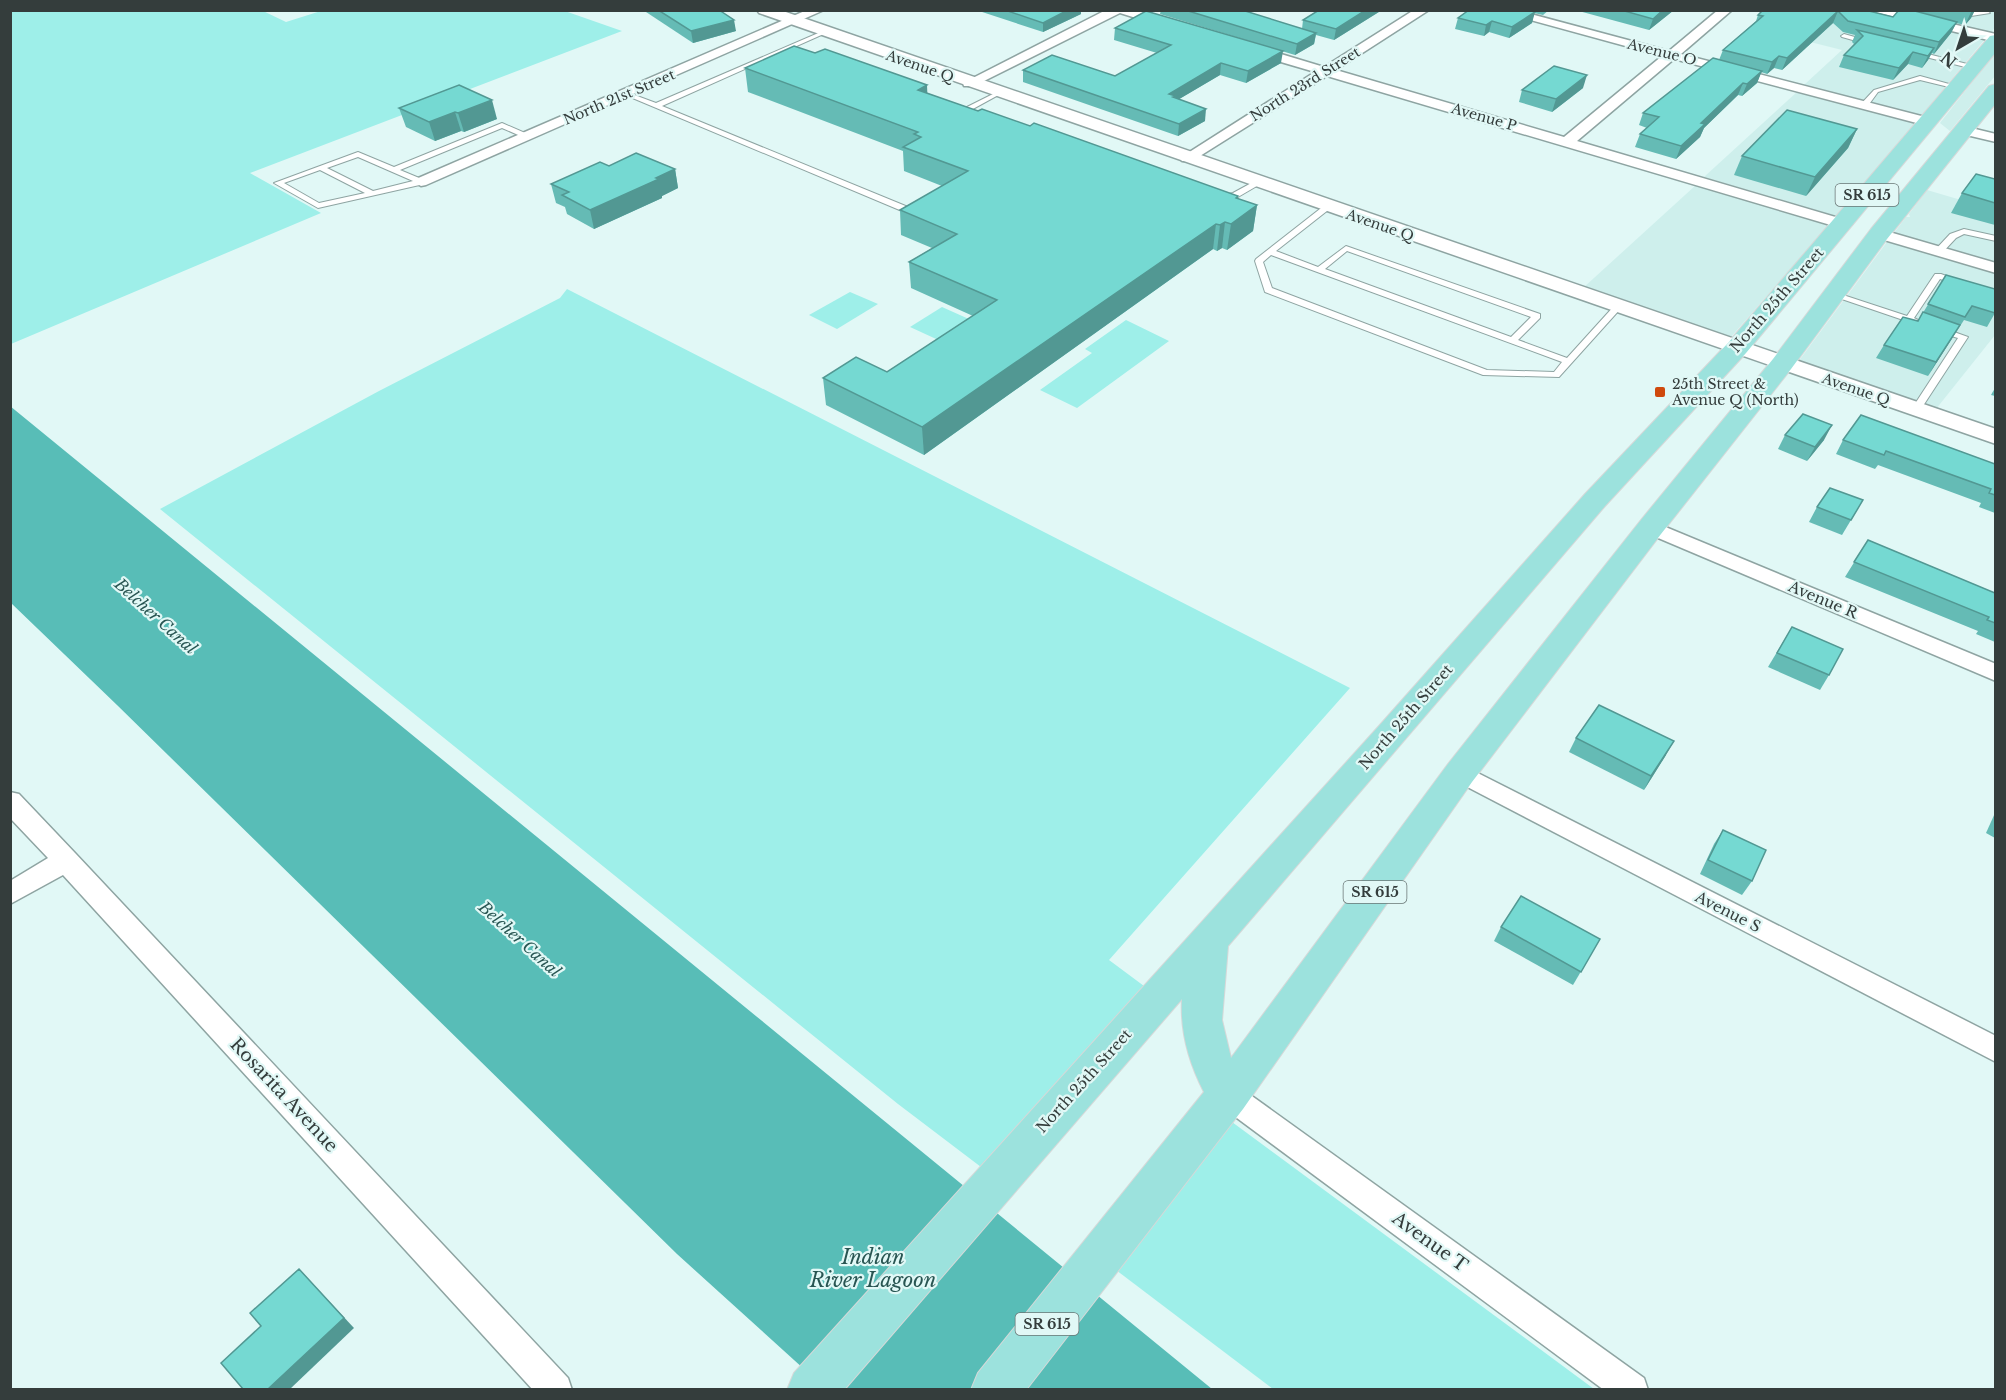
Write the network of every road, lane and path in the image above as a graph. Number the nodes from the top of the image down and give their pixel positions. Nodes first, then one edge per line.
1 (764, 10) edge
2 (818, 10) edge
3 (1116, 10) edge
4 (1124, 10) edge
5 (1423, 10) edge
6 (1500, 10) edge
7 (1726, 10) edge
8 (1873, 10) edge
9 (1957, 10) edge
10 (1975, 10) edge
11 (1892, 12) edge
12 (1987, 13) junction
13 (1995, 15) edge
14 (794, 21) junction
15 (1180, 27) edge
16 (825, 32) junction
17 (1844, 36) dead end
18 (1995, 39) edge
19 (1236, 44) edge
20 (1876, 44) edge
21 (787, 49) junction
22 (798, 52) edge
23 (1909, 52) edge
24 (1672, 55) junction
25 (1973, 67) junction
26 (1326, 71) junction
27 (969, 83) junction
28 (1957, 87) junction
29 (1995, 90) edge
30 (999, 93) junction
31 (627, 94) junction
32 (1864, 105) junction
33 (656, 106) junction
34 (954, 106) edge
35 (966, 110) junction
36 (987, 118) edge
37 (1929, 122) junction
38 (1963, 130) junction
39 (528, 136) junction
40 (1995, 138) edge
41 (1568, 141) junction
42 (1187, 158) junction
43 (320, 167) junction
44 (393, 170) junction
45 (421, 182) junction
46 (1258, 183) junction
47 (373, 194) junction
48 (1214, 195) edge
49 (1328, 207) junction
50 (905, 209) edge
51 (1897, 212) junction
52 (1844, 224) junction
53 (1879, 234) junction
54 (1995, 239) edge
55 (1939, 251) junction
56 (1270, 252) junction
57 (1995, 268) edge
58 (1319, 270) junction
59 (1972, 286) edge
60 (1833, 295) junction
61 (1618, 307) junction
62 (1909, 320) junction
63 (1512, 341) junction
64 (1737, 348) junction
65 (1567, 361) junction
66 (1782, 364) junction
67 (1916, 410) junction
68 (1995, 437) edge
69 (1651, 527) junction
70 (1995, 673) edge
71 (1460, 773) junction
72 (10, 801) edge
73 (66, 860) junction
74 (10, 894) edge
75 (1209, 941) junction
76 (1995, 1050) edge
77 (1228, 1095) junction
78 (556, 1389) edge
79 (811, 1389) edge
80 (995, 1389) edge
81 (1632, 1389) edge

1 - 14 street, Avenue Q
2 - 14 street, North 21st Street
3 - 27 street
4 - 15 street
5 - 26 street, North 23rd Street
6 - 24 street, Avenue O
7 - 24 street
8 - 11 street
9 - 12 lane
10 - 12 lane
11 - 18 street
12 - 13 lane
14 - 16 street, Avenue Q
14 - 31 street, North 21st Street
16 - 21 lane
16 - 27 street, Avenue Q
17 - 20 lane
18 - 25 main road, North 25th Street / SR 615
19 - 26 street, Avenue P
21 - 22 lane
21 - 33 lane
23 - 25 lane
24 - 32 street, Avenue O
24 - 41 street
25 - 28 main road, North 25th Street / SR 615
26 - 41 street, Avenue P
26 - 42 street, North 23rd Street
27 - 30 street, Avenue Q
28 - 32 lane
28 - 37 main road, North 25th Street / SR 615
29 - 38 main road, SR 615
30 - 35 lane
30 - 42 street, Avenue Q
31 - 33 lane
31 - 39 street, North 21st Street
32 - 37 street, Avenue O
33 - 50 lane
34 - 35 lane
35 - 36 lane
37 - 51 main road
37 - 52 main road, North 25th Street / SR 615
38 - 40 street
38 - 51 main road, SR 615
39 - 44 lane
39 - 45 street, North 21st Street
41 - 52 street, Avenue P
42 - 46 street, Avenue Q
43 - 44 lane
43 - 47 lane
43 - 47 lane
44 - 45 lane
45 - 47 lane
46 - 48 lane
46 - 49 street, Avenue Q
49 - 56 lane
49 - 61 street, Avenue Q
51 - 53 main road, SR 615
52 - 64 main road, North 25th Street / SR 615
53 - 55 street
53 - 60 main road, SR 615
54 - 55 lane
55 - 57 street
56 - 58 lane
56 - 65 lane
58 - 63 lane
58 - 63 lane
59 - 62 lane
60 - 62 lane
60 - 66 main road, SR 615
61 - 64 street, Avenue Q
61 - 65 lane
62 - 67 lane
63 - 65 lane
64 - 66 street, Avenue Q
64 - 75 main road, North 25th Street / SR 615
66 - 67 street, Avenue Q
66 - 69 main road, SR 615
67 - 68 street, Avenue Q
69 - 70 street, Avenue R
69 - 71 main road, SR 615
71 - 76 street, Avenue S
71 - 77 main road, SR 615
72 - 73 street, Rosarita Avenue
73 - 74 street
73 - 78 street, Rosarita Avenue
75 - 77 main road
75 - 79 main road, North 25th Street / SR 615
77 - 80 main road, SR 615
77 - 81 street, Avenue T

